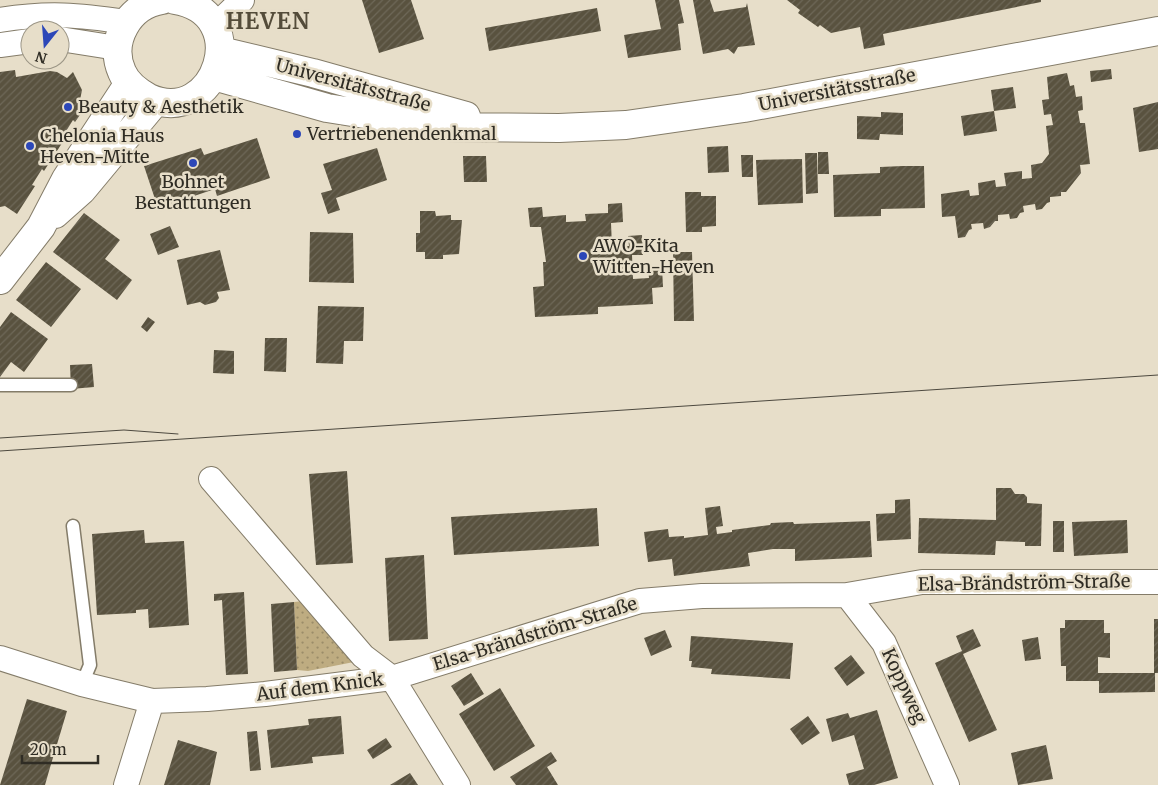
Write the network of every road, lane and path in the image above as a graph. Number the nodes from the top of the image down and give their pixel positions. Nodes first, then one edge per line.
1 (177, 0) edge
2 (242, 0) edge
3 (0, 20) edge
4 (126, 22) junction
5 (1158, 31) edge
6 (218, 38) junction
7 (70, 41) edge
8 (20, 43) edge
9 (0, 45) edge
10 (118, 48) junction
11 (214, 76) junction
12 (129, 83) junction
13 (156, 101) junction
14 (514, 128) junction
15 (41, 227) junction
16 (0, 280) edge
17 (0, 384) edge
18 (71, 385) dead end
19 (211, 479) dead end
20 (73, 526) dead end
21 (1158, 582) edge
22 (847, 595) junction
23 (0, 658) edge
24 (392, 678) junction
25 (82, 684) junction
26 (152, 700) junction
27 (126, 785) edge
28 (458, 785) edge
29 (947, 785) edge

1 - 4 street
1 - 6 street
2 - 6 street
3 - 4 street
4 - 10 street
5 - 14 street, Universitätsstraße
6 - 11 street
6 - 14 street, Universitätsstraße
7 - 10 street
8 - 9 street
10 - 12 street
11 - 13 street
11 - 14 street, Universitätsstraße
12 - 13 street
12 - 15 street
13 - 15 street
15 - 16 street
17 - 18 lane
19 - 24 street
20 - 25 lane
21 - 22 street, Elsa-Brändström-Straße
22 - 24 street, Elsa-Brändström-Straße
22 - 29 street, Koppweg
23 - 25 street, Auf dem Knick
24 - 26 street, Auf dem Knick
24 - 28 street, Auf dem Knick
25 - 26 street, Auf dem Knick
26 - 27 street

